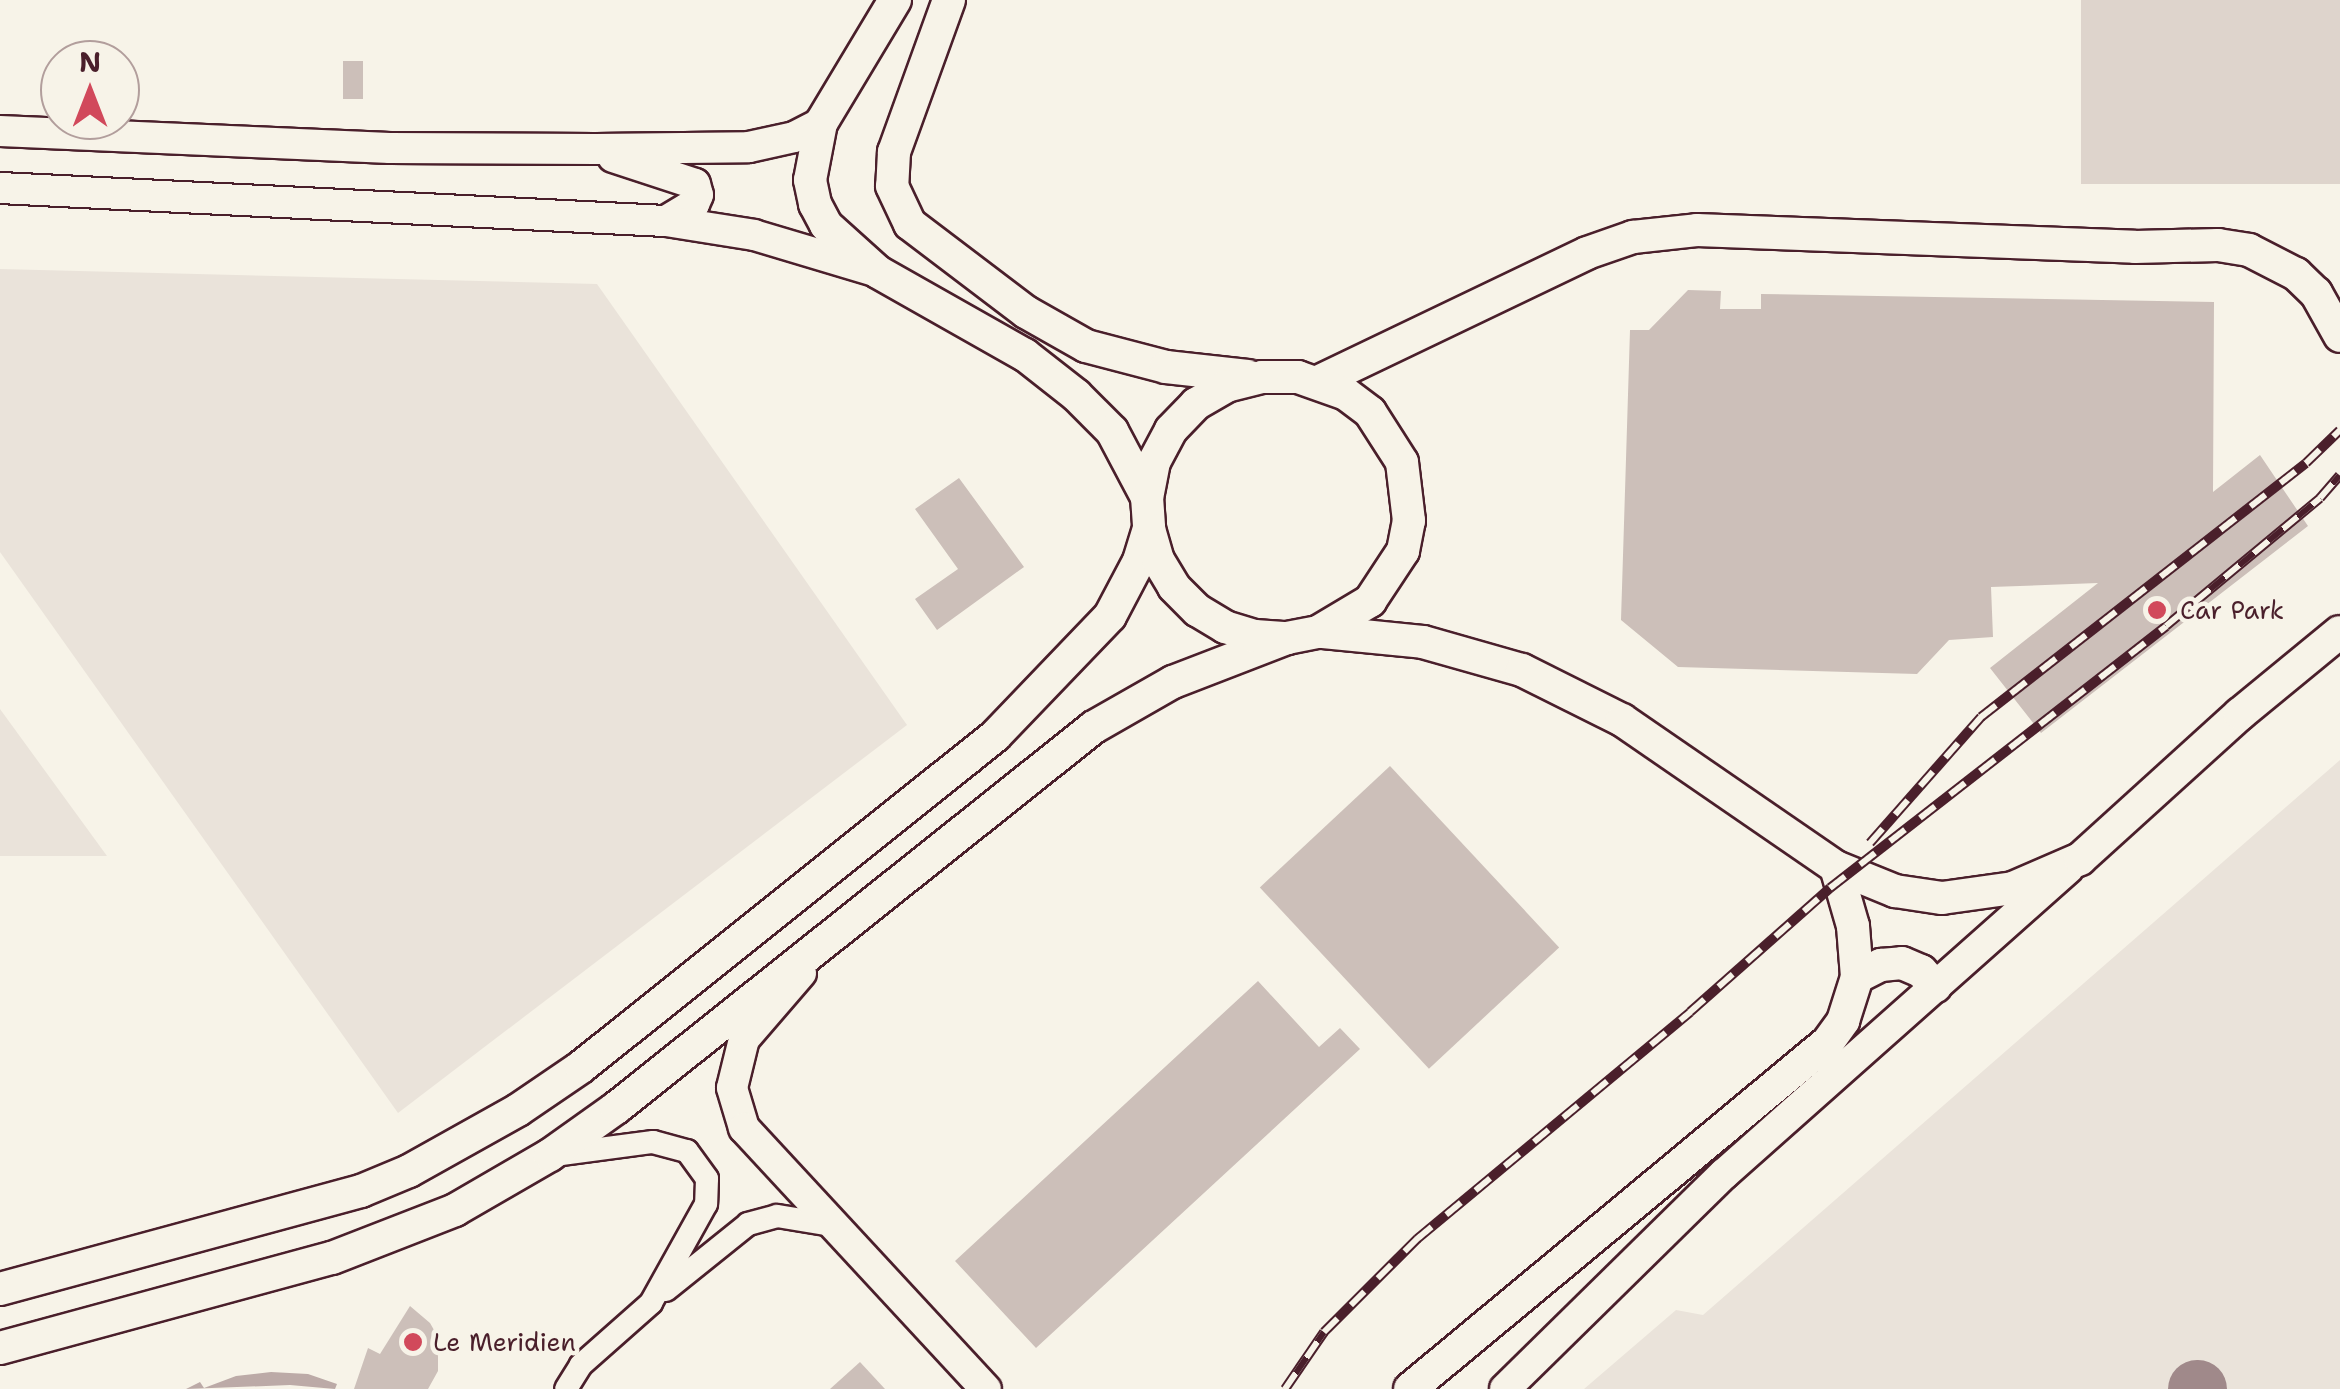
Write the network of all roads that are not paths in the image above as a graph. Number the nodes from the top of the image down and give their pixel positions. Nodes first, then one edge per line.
1 (895, 0) edge
2 (949, 0) edge
3 (821, 123) junction
4 (0, 131) edge
5 (596, 149) junction
6 (0, 188) edge
7 (666, 221) junction
8 (878, 272) junction
9 (2340, 336) edge
10 (1262, 377) junction
11 (1318, 382) junction
12 (1148, 513) junction
13 (2340, 611) edge
14 (1303, 635) junction
15 (2329, 641) edge
16 (2080, 859) junction
17 (1836, 867) junction
18 (817, 946) junction
19 (1857, 977) junction
20 (1935, 986) junction
21 (550, 1155) junction
22 (832, 1225) junction
23 (0, 1289) edge
24 (651, 1303) junction
25 (0, 1348) edge
26 (980, 1385) edge
27 (566, 1389) edge
28 (1410, 1389) edge
29 (1505, 1389) edge

1 - 3 main road
2 - 10 main road
3 - 5 street
3 - 8 main road
4 - 5 street
5 - 7 street
6 - 7 street
7 - 8 street
8 - 12 main road
9 - 11 main road
10 - 11 main road
10 - 12 main road
11 - 14 main road
12 - 14 main road
12 - 23 main road
13 - 15 main road
14 - 17 main road
14 - 18 main road
15 - 16 main road
16 - 17 main road
16 - 20 street
17 - 19 main road
18 - 21 main road
18 - 22 street
19 - 20 main road
19 - 28 main road
20 - 29 street
21 - 24 street
21 - 25 main road
22 - 24 street
22 - 26 street
24 - 27 street

